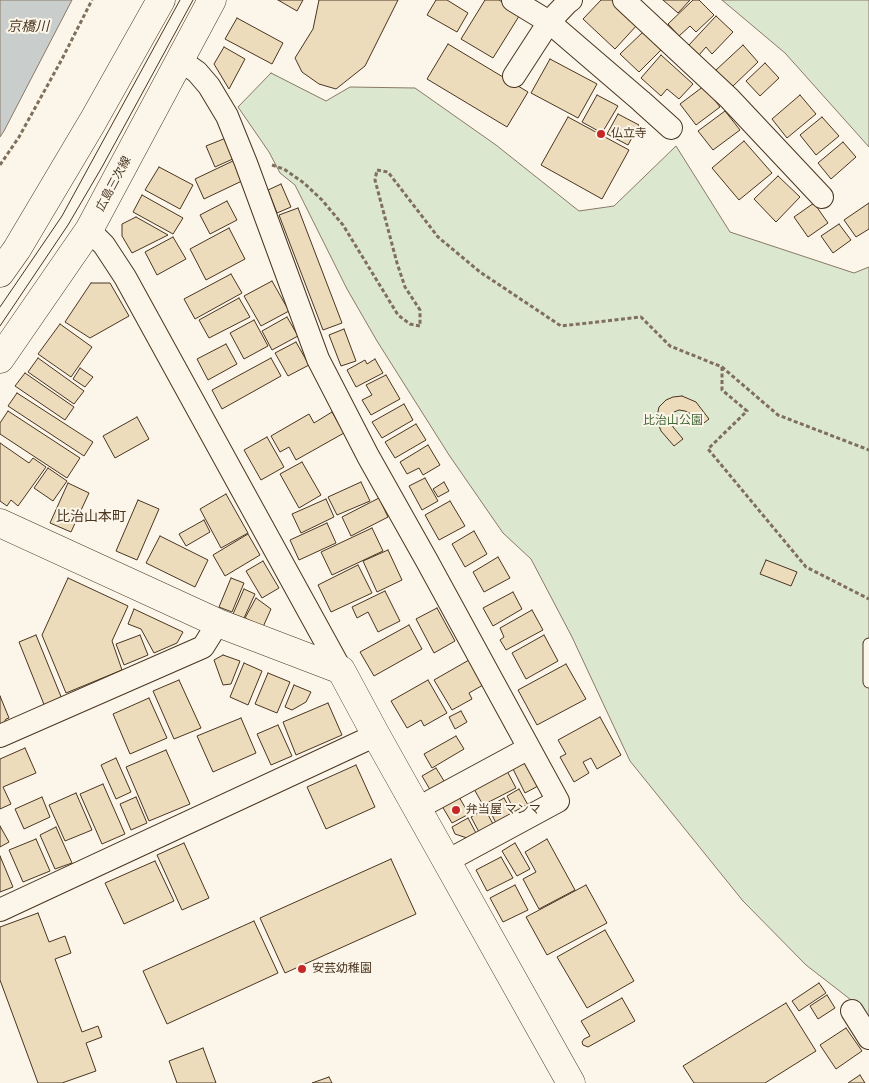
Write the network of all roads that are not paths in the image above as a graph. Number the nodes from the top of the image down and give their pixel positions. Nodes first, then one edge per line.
1 (160, 0) edge
2 (212, 0) edge
3 (513, 0) edge
4 (571, 0) edge
5 (624, 0) edge
6 (549, 22) junction
7 (180, 60) junction
8 (514, 76) dead end
9 (671, 128) dead end
10 (822, 197) dead end
11 (89, 230) junction
12 (0, 273) edge
13 (0, 359) edge
14 (0, 523) edge
15 (218, 623) junction
16 (869, 644) edge
17 (341, 670) junction
18 (869, 682) edge
19 (376, 735) junction
20 (0, 736) edge
21 (529, 748) junction
22 (431, 801) dead end
23 (447, 861) junction
24 (0, 910) edge
25 (852, 1011) dead end
26 (869, 1038) edge
27 (570, 1083) edge

1 - 12 street
2 - 7 street, 広島三次線
3 - 6 street
4 - 6 street
5 - 10 street
6 - 8 street
6 - 9 street
7 - 11 street, 広島三次線
7 - 21 street
11 - 13 street, 広島三次線
11 - 17 street
14 - 15 street
15 - 17 street
15 - 20 street
16 - 18 lane
17 - 19 street
19 - 23 street
19 - 24 street
21 - 22 street
21 - 23 street
23 - 27 street
25 - 26 street

